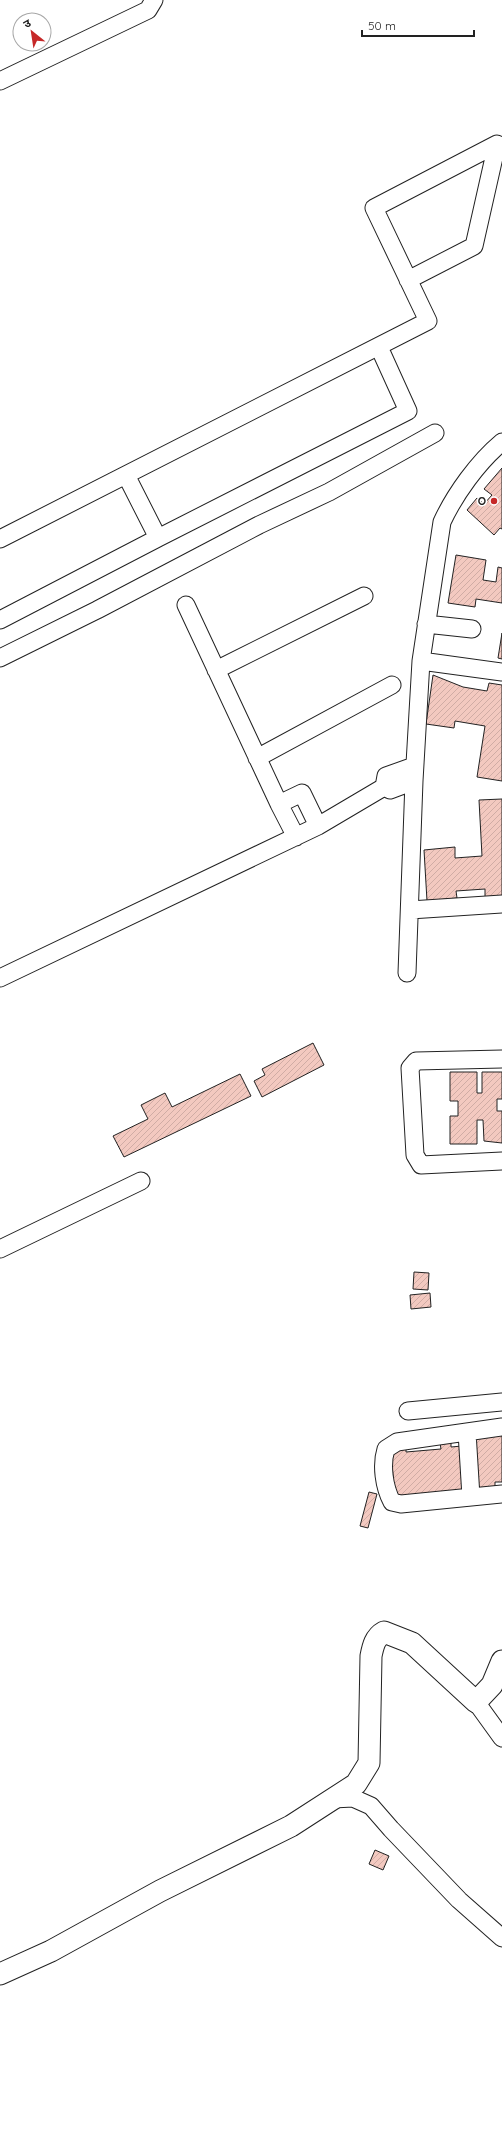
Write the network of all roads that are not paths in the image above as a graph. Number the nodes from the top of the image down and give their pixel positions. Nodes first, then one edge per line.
1 (154, 0) edge
2 (0, 81) edge
3 (408, 280) junction
4 (378, 347) junction
5 (435, 433) dead end
6 (502, 442) edge
7 (126, 475) junction
8 (158, 538) junction
9 (0, 539) edge
10 (364, 596) dead end
11 (186, 606) dead end
12 (0, 620) edge
13 (426, 624) junction
14 (472, 629) dead end
15 (0, 658) edge
16 (421, 661) junction
17 (216, 670) junction
18 (502, 672) edge
19 (392, 685) dead end
20 (257, 758) junction
21 (414, 774) junction
22 (279, 804) junction
23 (318, 826) junction
24 (296, 837) junction
25 (502, 904) edge
26 (410, 910) junction
27 (407, 973) dead end
28 (0, 978) edge
29 (502, 1059) edge
30 (502, 1161) edge
31 (141, 1181) dead end
32 (0, 1249) edge
33 (502, 1402) edge
34 (408, 1411) dead end
35 (502, 1427) edge
36 (468, 1432) junction
37 (502, 1494) edge
38 (471, 1497) junction
39 (502, 1661) edge
40 (476, 1702) junction
41 (502, 1738) edge
42 (333, 1799) junction
43 (502, 1938) edge
44 (0, 1974) edge

1 - 2 street
3 - 3 street
3 - 4 street
4 - 7 street
4 - 8 street
5 - 15 street
6 - 13 street
7 - 8 street
7 - 9 street
8 - 12 street
10 - 17 street
11 - 17 street
13 - 14 street
13 - 16 street
16 - 18 street
16 - 21 street
17 - 20 street
19 - 20 street
20 - 22 street
21 - 23 street
21 - 26 street
22 - 23 street
22 - 24 street
23 - 24 street
24 - 28 street
25 - 26 street
26 - 27 street
29 - 30 street
31 - 32 street
33 - 34 street
35 - 36 street
36 - 38 street
36 - 38 street
37 - 38 street
39 - 40 main road
40 - 41 street
40 - 42 main road
42 - 43 street
42 - 44 main road

